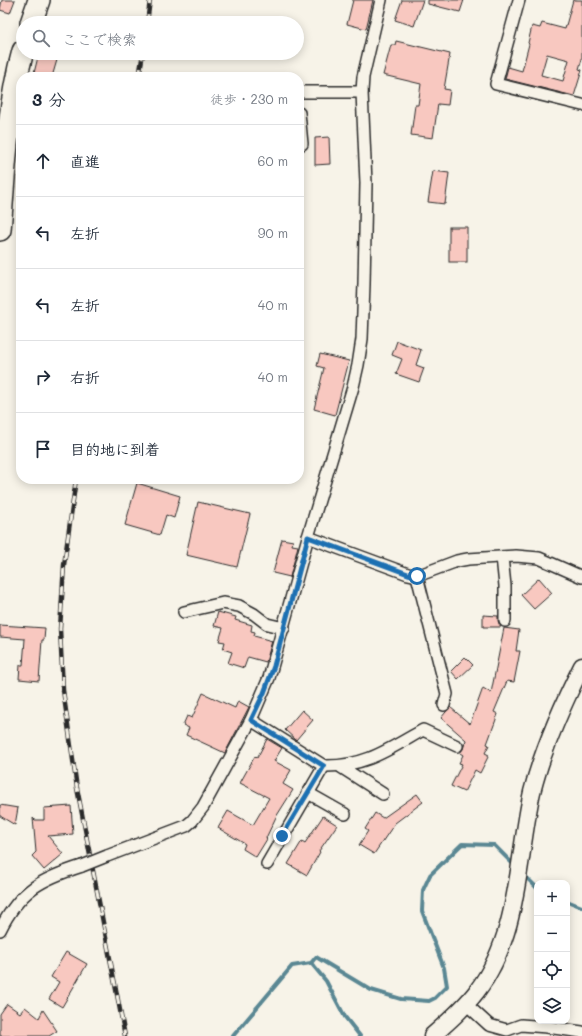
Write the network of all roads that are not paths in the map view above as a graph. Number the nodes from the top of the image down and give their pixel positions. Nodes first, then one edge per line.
1 (39, 0) edge
2 (380, 0) edge
3 (519, 0) edge
4 (33, 16) edge
5 (21, 60) edge
6 (18, 72) edge
7 (16, 83) edge
8 (304, 92) edge
9 (362, 92) junction
10 (582, 104) edge
11 (0, 230) edge
12 (308, 537) junction
13 (502, 556) junction
14 (417, 576) junction
15 (582, 577) edge
16 (184, 612) dead end
17 (505, 621) dead end
18 (284, 628) junction
19 (582, 666) edge
20 (578, 681) edge
21 (444, 705) dead end
22 (251, 720) junction
23 (457, 746) dead end
24 (324, 766) junction
25 (341, 767) junction
26 (308, 793) junction
27 (383, 794) dead end
28 (345, 814) dead end
29 (267, 864) dead end
30 (0, 930) edge
31 (466, 1004) junction
32 (582, 1032) edge
33 (432, 1036) edge

1 - 4 highway
2 - 9 street
3 - 10 street
5 - 6 highway
7 - 11 highway
8 - 9 street
9 - 12 street
12 - 14 street
12 - 18 street
13 - 14 street
13 - 15 street
13 - 17 street
14 - 21 street
16 - 18 street
18 - 22 street
19 - 20 street
20 - 31 street
22 - 24 street
22 - 30 street, bridge
23 - 25 street
24 - 25 street
24 - 26 street
25 - 27 street
26 - 28 street
26 - 29 street
31 - 32 street
31 - 33 street

